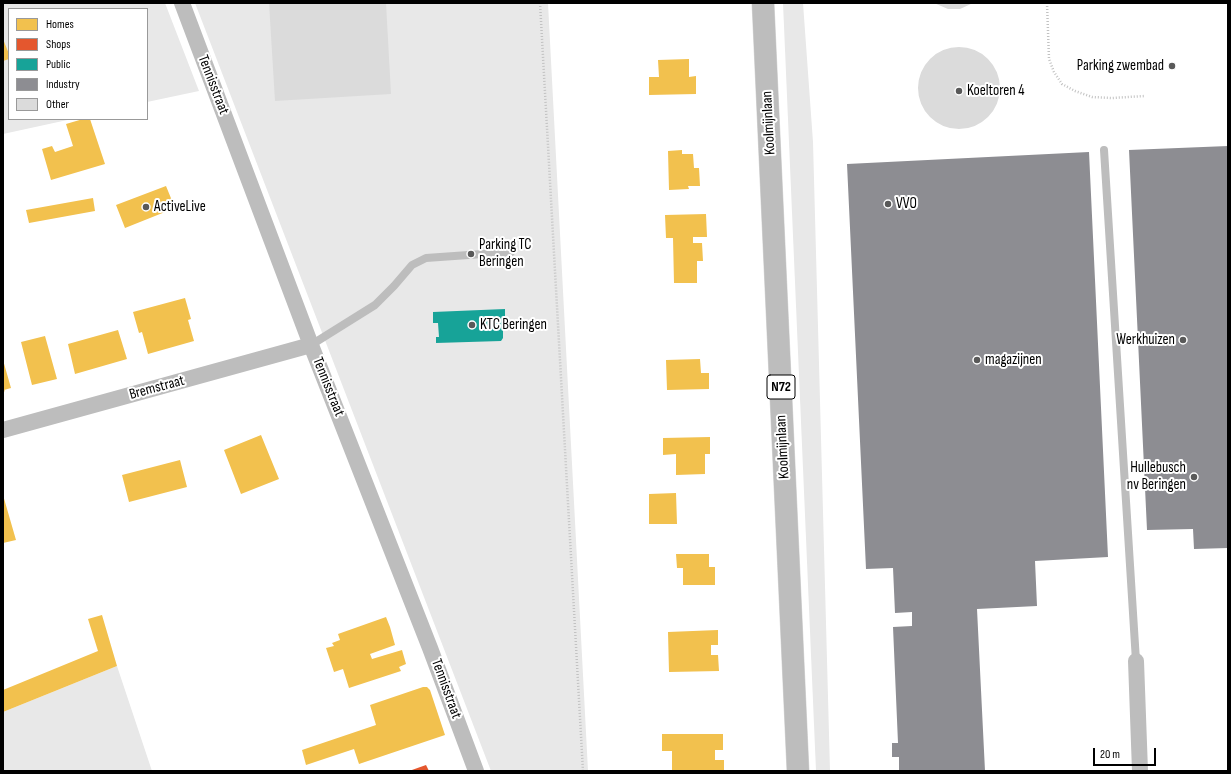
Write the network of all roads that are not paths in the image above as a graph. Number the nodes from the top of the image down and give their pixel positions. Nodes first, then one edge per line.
1 (182, 3) edge
2 (763, 3) edge
3 (1104, 150) dead end
4 (511, 252) dead end
5 (311, 345) junction
6 (3, 430) edge
7 (1136, 661) joint
8 (476, 771) edge
9 (798, 771) edge
10 (1140, 771) edge

1 - 5 street, Tennisstraat
2 - 9 main road, Koolmijnlaan / N72
3 - 7 lane
4 - 5 lane
5 - 6 street, Bremstraat
5 - 8 street, Tennisstraat
7 - 10 street

